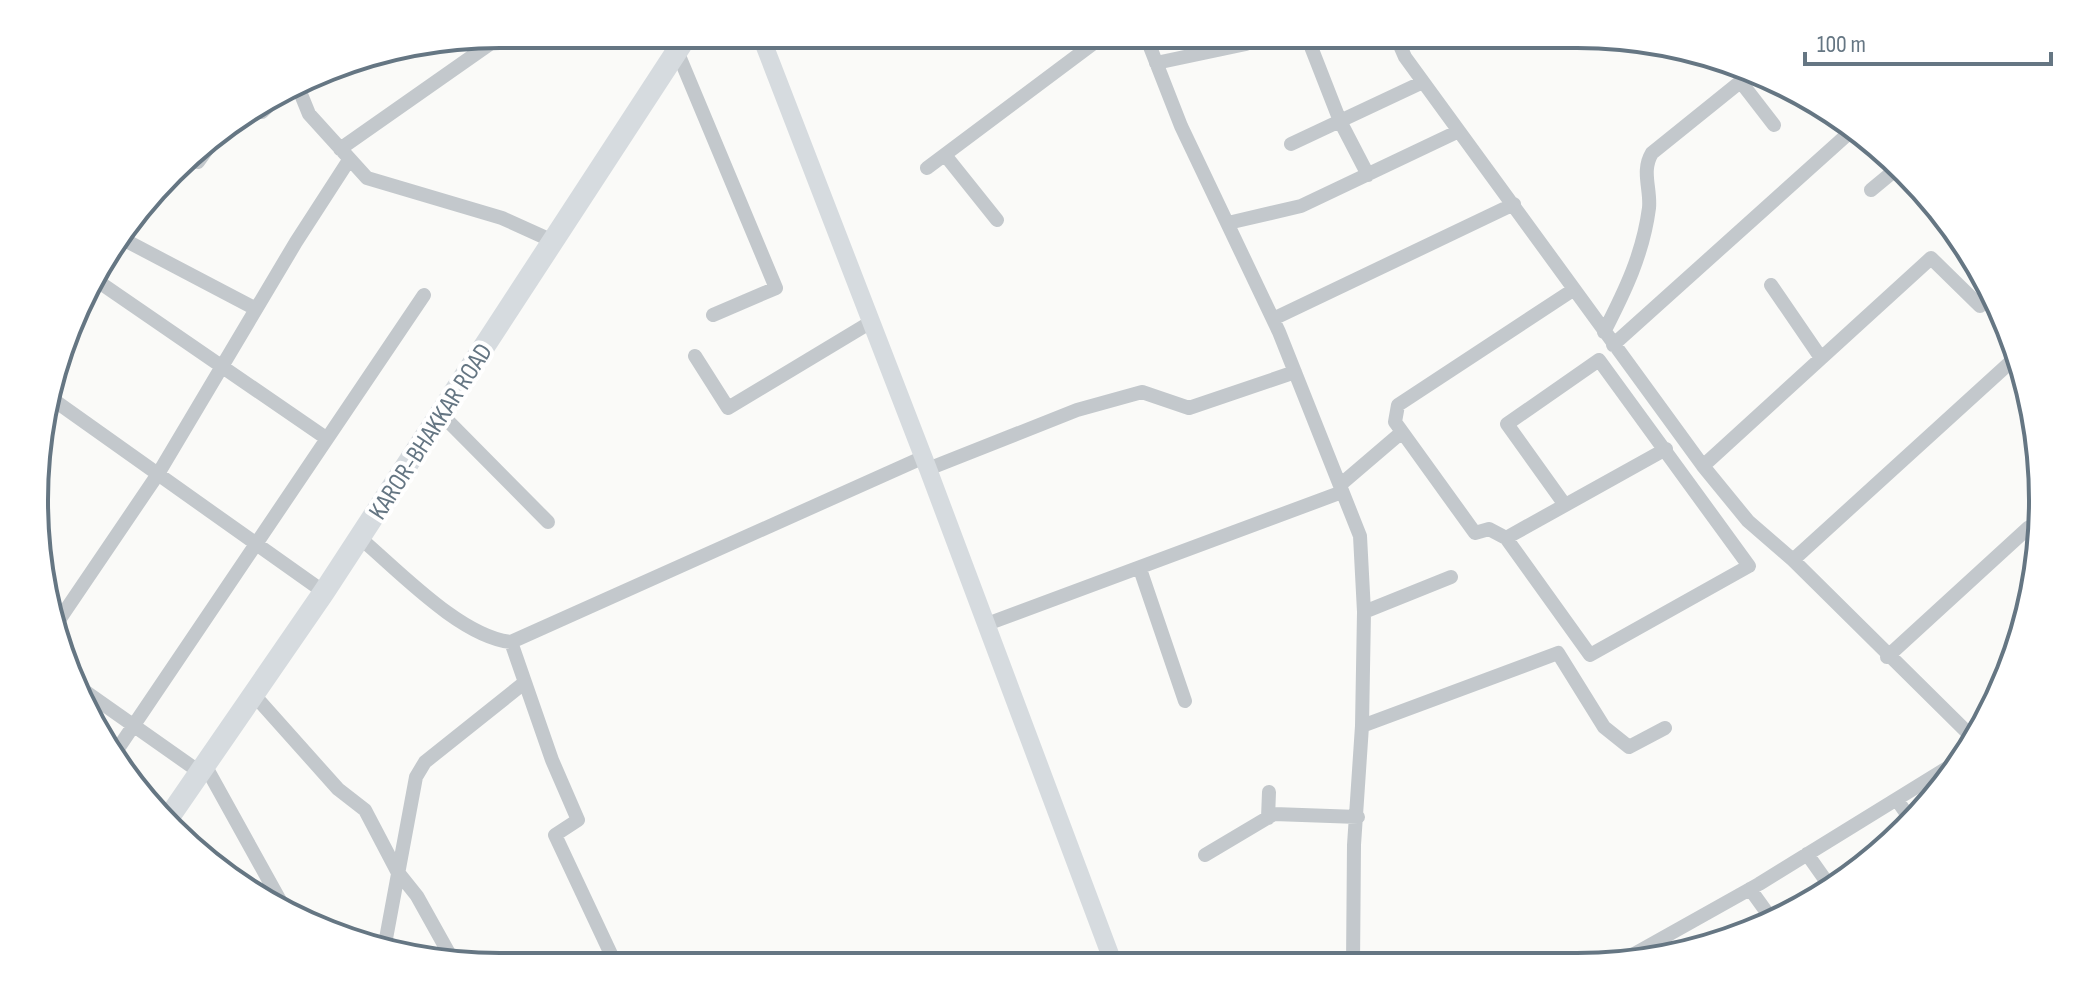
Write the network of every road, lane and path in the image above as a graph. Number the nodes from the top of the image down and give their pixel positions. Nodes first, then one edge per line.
1 (678, 48) edge
2 (684, 48) edge
3 (765, 48) edge
4 (1087, 48) edge
5 (1150, 48) edge
6 (1227, 48) edge
7 (1311, 48) edge
8 (1401, 48) edge
9 (485, 49) edge
10 (1156, 63) junction
11 (1740, 81) joint
12 (1423, 82) junction
13 (301, 94) edge
14 (1340, 121) junction
15 (1774, 125) dead end
16 (1459, 131) junction
17 (1845, 137) edge
18 (1291, 144) dead end
19 (345, 155) junction
20 (945, 155) junction
21 (927, 168) dead end
22 (1368, 175) junction
23 (1890, 175) edge
24 (1871, 190) dead end
25 (1514, 204) junction
26 (997, 220) dead end
27 (1228, 223) junction
28 (129, 242) edge
29 (555, 242) junction
30 (103, 285) edge
31 (1771, 285) dead end
32 (1573, 290) junction
33 (424, 295) dead end
34 (1983, 303) edge
35 (256, 309) junction
36 (713, 315) dead end
37 (1273, 319) junction
38 (871, 322) junction
39 (1604, 332) junction
40 (1613, 345) junction
41 (695, 356) dead end
42 (1821, 358) junction
43 (223, 364) junction
44 (2008, 364) edge
45 (1295, 372) junction
46 (59, 404) edge
47 (441, 414) junction
48 (1402, 432) junction
49 (326, 438) junction
50 (1666, 449) junction
51 (926, 463) junction
52 (1703, 466) junction
53 (158, 474) junction
54 (1341, 488) junction
55 (1565, 505) junction
56 (548, 522) dead end
57 (2028, 528) edge
58 (360, 538) junction
59 (1506, 538) junction
60 (257, 546) junction
61 (1793, 560) junction
62 (1140, 569) junction
63 (1451, 577) dead end
64 (324, 592) junction
65 (1364, 612) junction
66 (62, 615) edge
67 (987, 624) junction
68 (511, 642) junction
69 (1887, 657) junction
70 (524, 683) junction
71 (254, 695) junction
72 (93, 697) edge
73 (1185, 701) dead end
74 (134, 725) junction
75 (1362, 726) junction
76 (1665, 728) dead end
77 (1966, 731) edge
78 (120, 745) edge
79 (204, 770) junction
80 (1935, 776) edge
81 (1269, 792) dead end
82 (1897, 800) junction
83 (1905, 811) edge
84 (173, 812) edge
85 (1358, 817) junction
86 (1268, 818) junction
87 (1807, 854) junction
88 (1205, 855) dead end
89 (397, 871) junction
90 (1825, 879) edge
91 (1750, 889) junction
92 (275, 893) edge
93 (1766, 911) edge
94 (386, 939) edge
95 (1646, 947) edge
96 (447, 950) edge
97 (610, 953) edge
98 (1110, 953) edge
99 (1353, 953) edge

1 - 29 main road, KAROR-BHAKKAR ROAD
2 - 36 street
3 - 38 main road
4 - 20 street
5 - 10 street
6 - 10 street
7 - 14 street
8 - 12 street
9 - 19 street
10 - 27 street
11 - 15 street
11 - 39 street
12 - 14 street
12 - 16 street
13 - 19 street
14 - 18 street
14 - 22 street
16 - 22 street
16 - 25 street
17 - 40 street
19 - 29 street
19 - 35 street
20 - 21 street
20 - 26 street
22 - 27 street
23 - 24 street
25 - 32 street
25 - 37 street
27 - 37 street
28 - 35 street
29 - 47 main road, KAROR-BHAKKAR ROAD
30 - 43 street
31 - 42 street
32 - 39 street
32 - 48 street
33 - 49 street
34 - 42 street
35 - 43 street
37 - 45 street
38 - 41 street
38 - 51 main road
39 - 40 street
40 - 52 street
42 - 52 street
43 - 49 street
43 - 53 street
44 - 61 street
45 - 51 street
45 - 54 street
46 - 53 street
47 - 56 street
47 - 58 main road, KAROR-BHAKKAR ROAD
48 - 54 street
48 - 59 street
49 - 60 street
50 - 55 street
50 - 55 street
50 - 59 street
51 - 67 main road
51 - 68 street
52 - 61 street
53 - 60 street
53 - 66 street
54 - 62 street
54 - 65 street
55 - 59 street
57 - 69 street
58 - 64 main road, KAROR-BHAKKAR ROAD
58 - 68 street
60 - 64 street
60 - 74 street
61 - 69 street
62 - 67 street
62 - 73 street
63 - 65 street
64 - 71 main road, KAROR-BHAKKAR ROAD
65 - 75 street
67 - 98 main road
68 - 70 street
69 - 77 street
70 - 89 street
70 - 97 street
71 - 79 main road, KAROR-BHAKKAR ROAD
71 - 89 street
72 - 74 street
74 - 78 street
74 - 79 street
75 - 76 street
75 - 85 street
79 - 84 main road, KAROR-BHAKKAR ROAD
79 - 92 street
80 - 82 street
81 - 86 street
82 - 83 street
82 - 87 street
85 - 86 street
85 - 99 street
86 - 88 street
87 - 90 street
87 - 91 street
89 - 94 street
89 - 96 street
91 - 93 street
91 - 95 street

